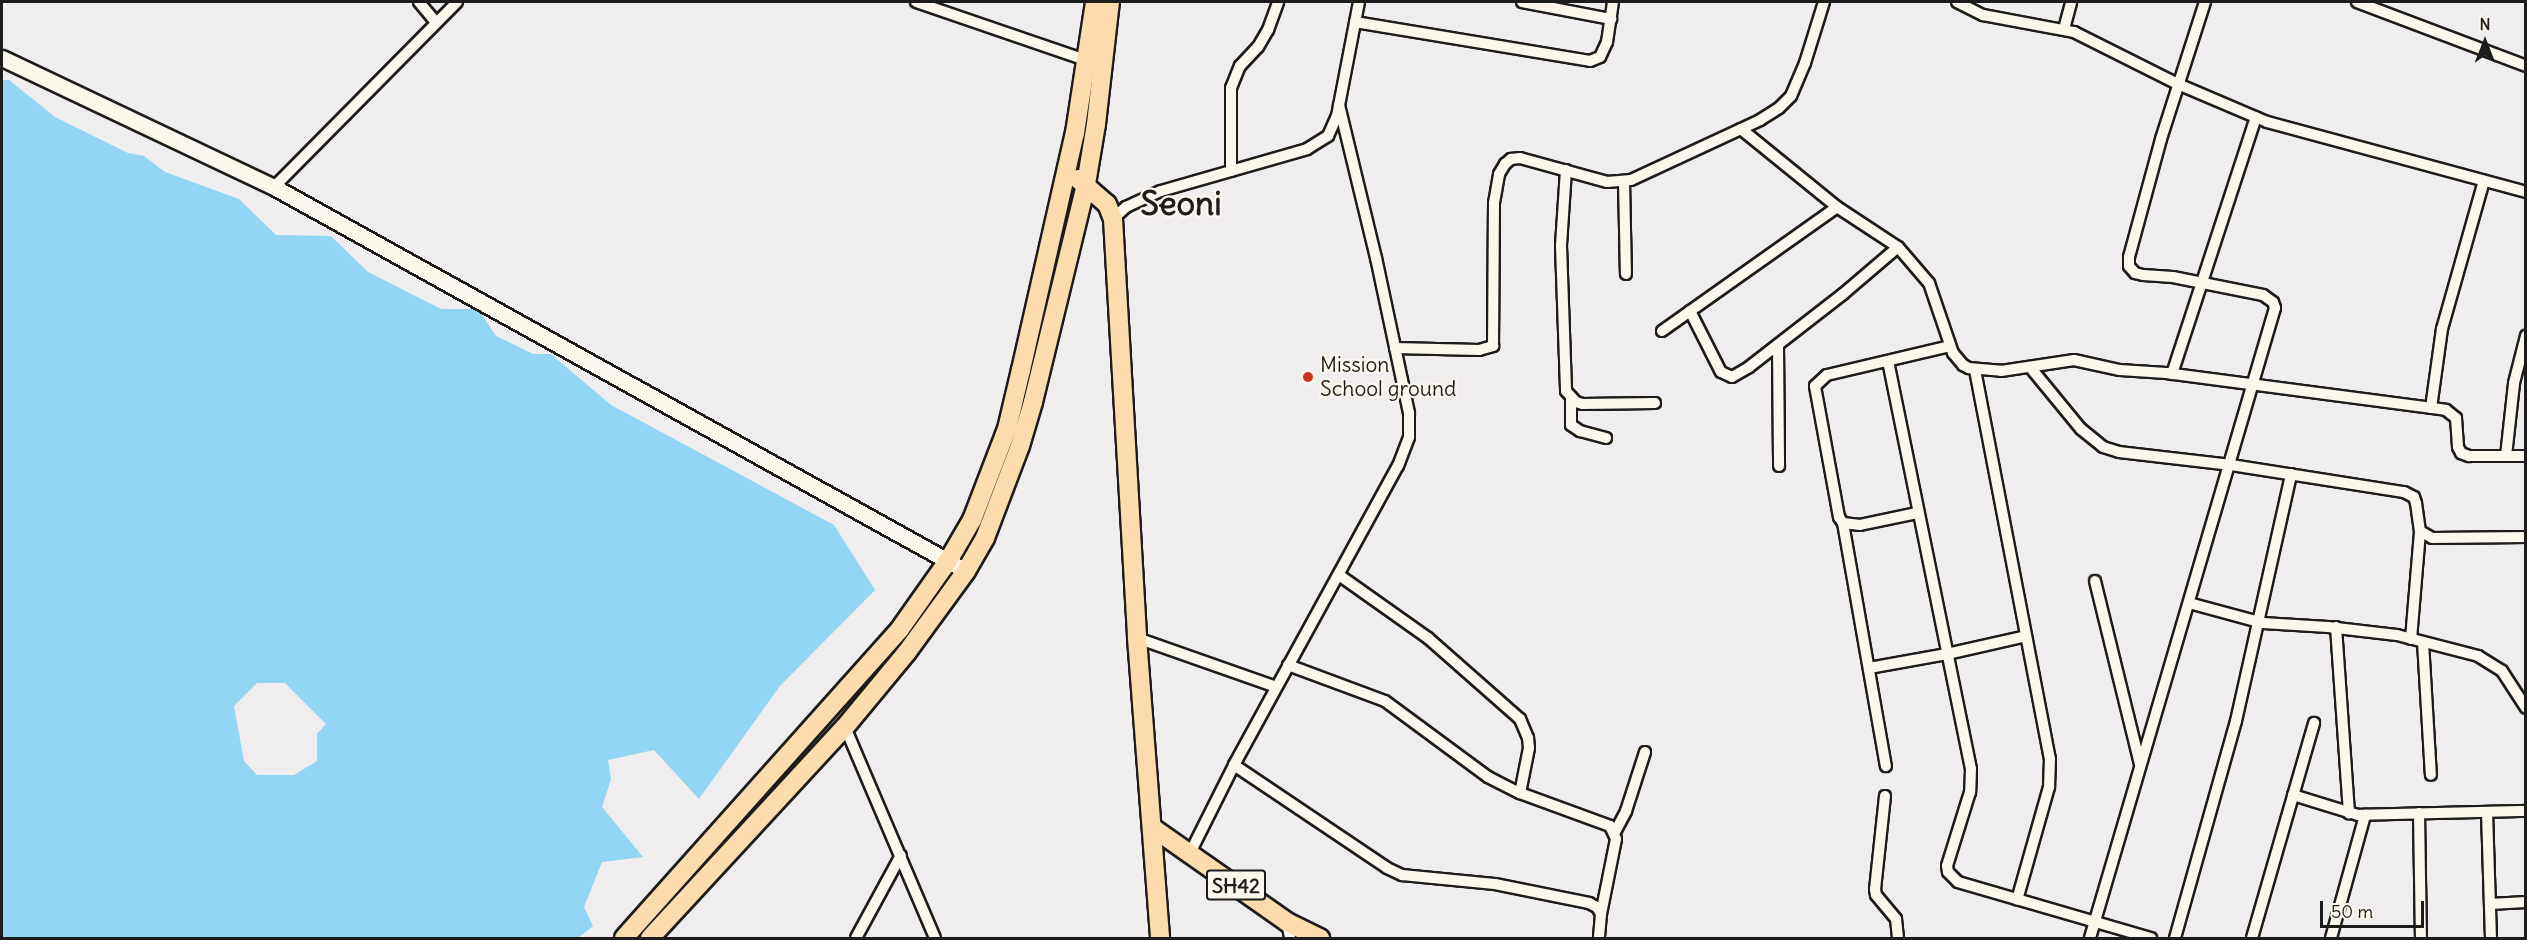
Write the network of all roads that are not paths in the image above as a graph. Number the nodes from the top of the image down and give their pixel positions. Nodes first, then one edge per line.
1 (419, 2) edge
2 (457, 2) edge
3 (916, 2) edge
4 (1095, 2) edge
5 (1110, 2) edge
6 (1278, 2) edge
7 (1359, 2) edge
8 (1522, 2) edge
9 (1613, 2) edge
10 (1824, 2) edge
11 (1957, 2) edge
12 (2071, 2) edge
13 (2205, 2) edge
14 (2357, 2) edge
15 (1611, 19) junction
16 (436, 22) junction
17 (1355, 22) junction
18 (2064, 29) junction
19 (2, 58) edge
20 (1096, 63) junction
21 (2526, 66) edge
22 (2178, 84) junction
23 (1339, 105) junction
24 (2256, 117) junction
25 (1741, 129) junction
26 (1566, 170) junction
27 (1231, 171) junction
28 (1066, 172) junction
29 (1624, 181) junction
30 (2484, 181) junction
31 (1086, 184) junction
32 (274, 187) junction
33 (2526, 192) edge
34 (1838, 207) junction
35 (1113, 219) junction
36 (1898, 247) junction
37 (1626, 274) dead end
38 (2200, 283) junction
39 (1690, 311) junction
40 (1662, 331) dead end
41 (2526, 336) edge
42 (1778, 345) junction
43 (1950, 346) junction
44 (1395, 348) junction
45 (1888, 361) junction
46 (2030, 367) junction
47 (1975, 370) junction
48 (2172, 374) junction
49 (2253, 386) junction
50 (1570, 397) junction
51 (1655, 403) dead end
52 (2431, 408) junction
53 (1606, 438) dead end
54 (2506, 456) junction
55 (2526, 456) edge
56 (2231, 465) junction
57 (1779, 466) dead end
58 (2291, 474) junction
59 (1917, 513) junction
60 (1843, 523) junction
61 (2420, 531) junction
62 (2526, 537) edge
63 (948, 561) junction
64 (966, 571) junction
65 (1339, 575) junction
66 (2095, 581) dead end
67 (2189, 603) junction
68 (2258, 622) junction
69 (2336, 627) junction
70 (2026, 636) junction
71 (1137, 638) junction
72 (2411, 639) junction
73 (2423, 642) junction
74 (1947, 654) junction
75 (1288, 665) junction
76 (1869, 668) junction
77 (1276, 687) junction
78 (2526, 708) edge
79 (2314, 723) dead end
80 (845, 727) junction
81 (1645, 752) dead end
82 (1234, 765) junction
83 (1886, 766) dead end
84 (2140, 767) junction
85 (2431, 776) dead end
86 (1520, 793) junction
87 (2293, 795) junction
88 (1885, 796) dead end
89 (2526, 811) edge
90 (2487, 812) junction
91 (2418, 813) junction
92 (2349, 814) junction
93 (2365, 814) junction
94 (1153, 828) junction
95 (1615, 832) junction
96 (1190, 853) junction
97 (901, 855) junction
98 (2017, 900) junction
99 (2526, 902) edge
100 (2490, 904) junction
101 (1601, 914) junction
102 (2094, 922) junction
103 (1288, 930) edge
104 (624, 939) edge
105 (650, 939) edge
106 (856, 939) edge
107 (935, 939) edge
108 (1160, 939) edge
109 (1320, 939) edge
110 (1599, 939) edge
111 (1898, 939) edge
112 (2090, 939) edge
113 (2151, 939) edge
114 (2175, 939) edge
115 (2252, 939) edge
116 (2331, 939) edge
117 (2421, 939) edge
118 (2491, 939) edge

1 - 16 street
2 - 16 street
3 - 20 street
4 - 20 main road
5 - 20 main road
6 - 27 street
7 - 17 street
8 - 15 street
9 - 15 street
10 - 25 street
11 - 18 street
12 - 18 street
13 - 22 street
14 - 21 street
15 - 17 street
16 - 32 street
17 - 23 street
18 - 22 street
19 - 32 main road
20 - 28 main road
20 - 31 main road
22 - 24 street
22 - 38 street
23 - 27 street
23 - 44 street
24 - 30 street
24 - 38 street
25 - 29 street
25 - 34 street
26 - 29 street
26 - 44 street
26 - 50 street
27 - 35 street
28 - 31 main road
28 - 63 main road
29 - 37 street
30 - 33 street
30 - 52 street
31 - 35 main road
31 - 64 main road
32 - 63 main road
34 - 36 street
34 - 39 street
35 - 71 main road
36 - 42 street
36 - 43 street
38 - 48 street
38 - 49 street
39 - 40 street
39 - 42 street
41 - 54 street
42 - 57 street
43 - 45 street
43 - 47 street
44 - 65 street
45 - 59 street
45 - 60 street
46 - 47 street
46 - 48 street
46 - 56 street
47 - 70 street
48 - 49 street
49 - 52 street
49 - 56 street
50 - 51 street
50 - 53 street
52 - 54 street
54 - 55 street
56 - 58 street
56 - 67 street
58 - 61 street
58 - 68 street
59 - 60 street
59 - 74 street
60 - 76 street
61 - 62 street
61 - 72 street
63 - 64 main road
63 - 104 main road
64 - 80 main road
65 - 75 street
65 - 86 street
66 - 84 street
67 - 68 street
67 - 84 street
68 - 69 street
68 - 114 street
69 - 72 street
69 - 92 street
70 - 74 street
70 - 98 street
71 - 77 street
71 - 94 main road
72 - 73 street
73 - 78 street
73 - 85 street
74 - 76 street
74 - 98 street
75 - 77 street
75 - 86 street
76 - 83 street
77 - 82 street
79 - 87 street
80 - 97 street
80 - 105 main road
81 - 95 street
82 - 96 street
82 - 101 street
84 - 102 street
86 - 95 street
87 - 92 street
87 - 115 street
88 - 111 street
89 - 90 street
90 - 91 street
90 - 100 street
91 - 93 street
91 - 117 street
92 - 93 street
93 - 116 street
94 - 96 main road, SH42
94 - 108 main road
95 - 101 street
96 - 103 main road, SH42
97 - 106 street
97 - 107 street
98 - 102 street
99 - 100 street
100 - 118 street
101 - 110 street
102 - 112 street
102 - 113 street
103 - 109 main road, SH42

